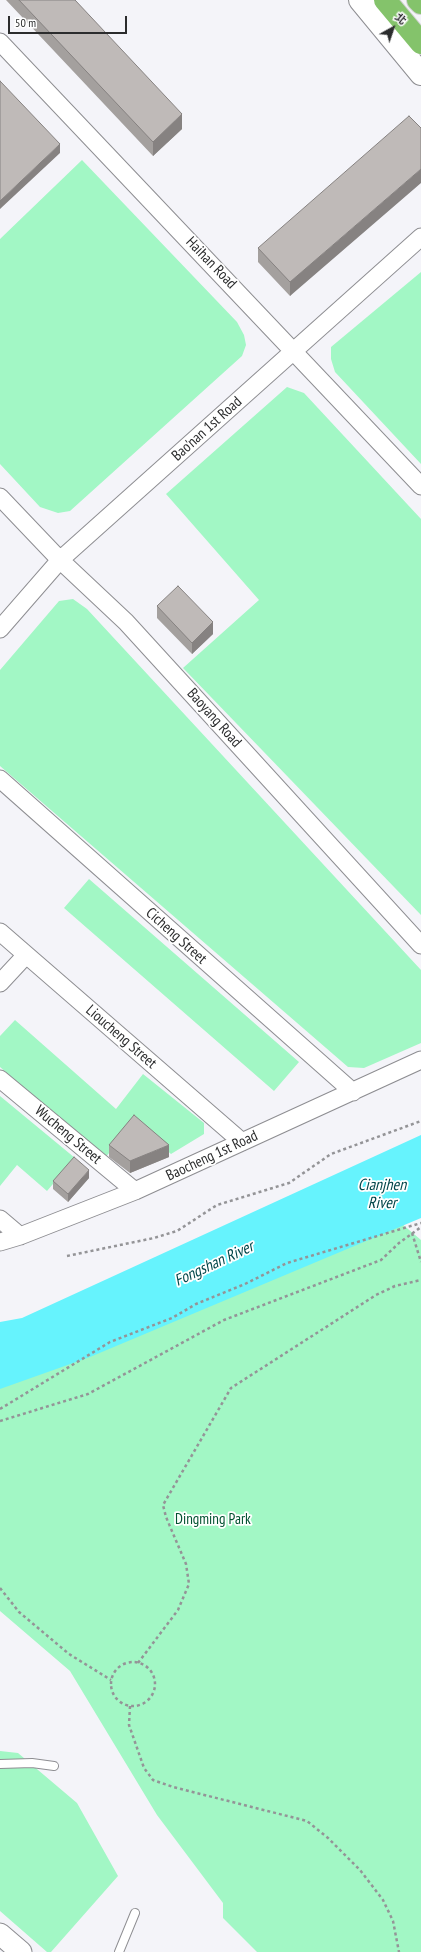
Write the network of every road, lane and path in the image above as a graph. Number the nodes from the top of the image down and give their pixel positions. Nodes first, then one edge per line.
1 (360, 0) edge
2 (385, 0) edge
3 (418, 0) edge
4 (421, 3) edge
5 (0, 42) edge
6 (421, 43) edge
7 (421, 74) edge
8 (421, 237) edge
9 (295, 351) junction
10 (421, 486) edge
11 (0, 497) edge
12 (60, 560) junction
13 (0, 629) edge
14 (0, 779) edge
15 (0, 932) edge
16 (421, 946) edge
17 (26, 955) junction
18 (0, 983) edge
19 (421, 1060) edge
20 (0, 1079) edge
21 (353, 1092) junction
22 (421, 1121) edge
23 (242, 1142) junction
24 (135, 1191) junction
25 (0, 1219) edge
26 (421, 1223) edge
27 (421, 1226) edge
28 (412, 1233) junction
29 (20, 1236) junction
30 (0, 1242) edge
31 (67, 1256) dead end
32 (421, 1262) edge
33 (421, 1280) edge
34 (0, 1409) edge
35 (0, 1421) edge
36 (0, 1588) edge
37 (138, 1663) junction
38 (111, 1680) junction
39 (130, 1706) junction
40 (0, 1764) edge
41 (54, 1766) dead end
42 (135, 1913) dead end
43 (0, 1934) edge
44 (21, 1952) edge
45 (119, 1952) edge
46 (399, 1952) edge

1 - 7 main road
2 - 6 highway
3 - 4 highway
5 - 9 street, Haihan Road
8 - 9 street, Bao'nan 1st Road
9 - 10 street, Haihan Road
9 - 12 street, Bao'nan 1st Road
11 - 12 street, Baoyang Road
12 - 13 street, Bao'nan 1st Road
12 - 16 street, Baoyang Road
14 - 21 street, Cicheng Street
15 - 17 street, Lioucheng Street
17 - 18 street
17 - 23 street, Lioucheng Street
19 - 21 street, Baocheng 1st Road
20 - 24 street, Wucheng Street
21 - 23 street, Baocheng 1st Road
22 - 31 path
23 - 24 street, Baocheng 1st Road
24 - 29 street, Baocheng 1st Road
25 - 29 street
26 - 34 path
27 - 28 path
28 - 32 path
28 - 35 path
29 - 30 street, Baocheng 1st Road
33 - 37 path
36 - 38 path
37 - 38 path
37 - 39 path
38 - 39 path
39 - 46 path
40 - 41 lane
42 - 45 lane
43 - 44 street

